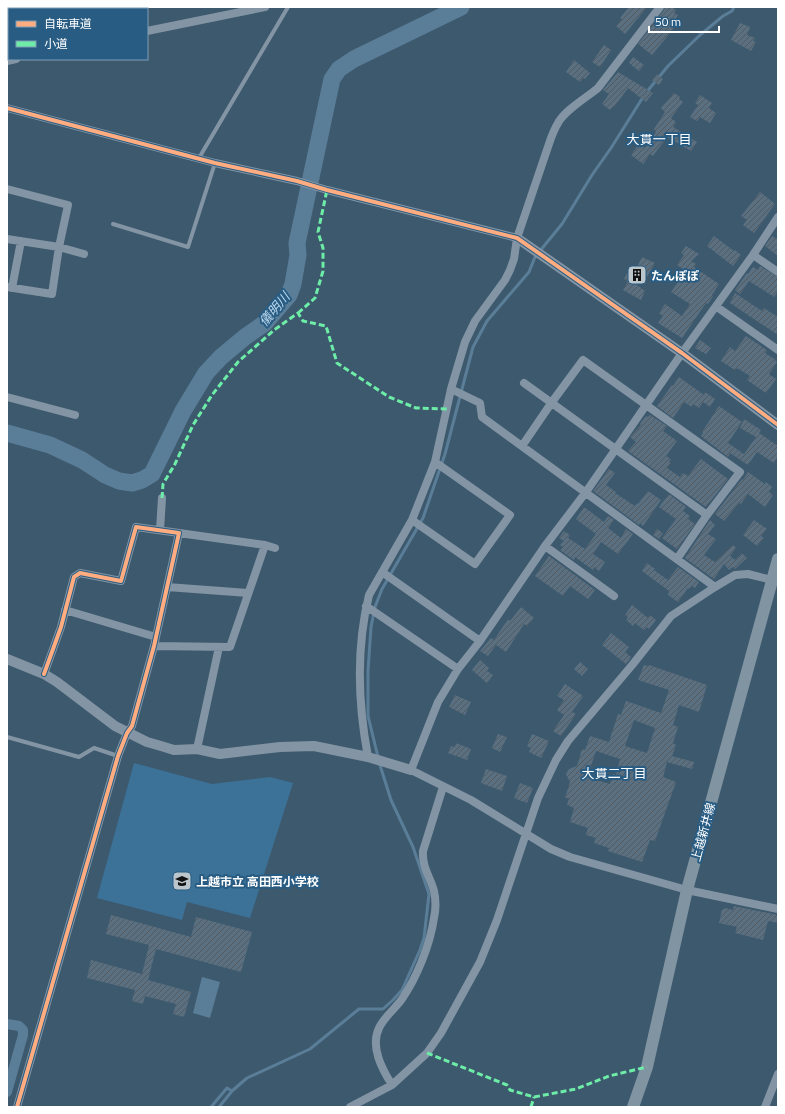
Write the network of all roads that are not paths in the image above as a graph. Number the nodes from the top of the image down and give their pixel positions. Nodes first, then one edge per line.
1 (265, 7) edge
2 (288, 7) edge
3 (660, 7) edge
4 (148, 31) edge
5 (7, 108) edge
6 (199, 158) junction
7 (215, 163) junction
8 (7, 189) edge
9 (778, 217) edge
10 (113, 224) dead end
11 (517, 238) junction
12 (7, 239) edge
13 (21, 241) junction
14 (59, 247) junction
15 (84, 254) dead end
16 (753, 255) junction
17 (778, 272) edge
18 (9, 288) edge
19 (717, 307) junction
20 (778, 350) edge
21 (682, 353) junction
22 (524, 383) dead end
23 (451, 389) junction
24 (7, 398) edge
25 (552, 402) junction
26 (646, 406) junction
27 (75, 415) dead end
28 (778, 425) edge
29 (522, 446) junction
30 (615, 449) junction
31 (435, 462) junction
32 (586, 492) junction
33 (162, 498) dead end
34 (707, 515) junction
35 (412, 520) junction
36 (160, 530) junction
37 (179, 534) junction
38 (265, 545) junction
39 (545, 546) junction
40 (275, 548) dead end
41 (677, 559) junction
42 (778, 559) edge
43 (382, 572) junction
44 (772, 580) junction
45 (167, 587) junction
46 (715, 587) junction
47 (248, 593) junction
48 (614, 596) dead end
49 (366, 606) junction
50 (65, 610) junction
51 (156, 637) junction
52 (480, 641) junction
53 (154, 646) junction
54 (219, 647) junction
55 (7, 659) edge
56 (458, 669) junction
57 (44, 674) junction
58 (127, 733) junction
59 (7, 737) edge
60 (197, 749) junction
61 (118, 756) junction
62 (368, 757) junction
63 (411, 770) junction
64 (443, 787) junction
65 (525, 833) junction
66 (687, 890) junction
67 (778, 909) edge
68 (778, 1074) edge
69 (392, 1085) junction
70 (17, 1107) edge
71 (350, 1107) edge
72 (633, 1107) edge
73 (765, 1107) edge

1 - 4 street
2 - 6 lane
3 - 11 street
5 - 6 street
6 - 7 street
7 - 10 lane
7 - 11 street
8 - 14 street
9 - 16 street
11 - 21 street
11 - 23 street
12 - 13 street
13 - 14 street
13 - 18 street
14 - 15 street
14 - 18 street
16 - 17 street
16 - 19 street
19 - 20 street
19 - 21 street
21 - 26 street
21 - 28 street
22 - 25 street
23 - 29 street
23 - 31 street
24 - 27 street
25 - 26 street
25 - 29 street
25 - 30 street
26 - 30 street
26 - 34 street
29 - 32 street
30 - 32 street
30 - 34 street
31 - 35 street
31 - 35 street
32 - 39 street
32 - 41 street
33 - 36 street
34 - 41 street
35 - 43 street
36 - 37 street
36 - 50 street
37 - 38 street
37 - 45 street
38 - 40 street
38 - 47 street
39 - 48 street
39 - 52 street
41 - 46 street
42 - 44 main road, 上越新井線
43 - 49 street
43 - 52 street
44 - 46 street
44 - 66 main road, 上越新井線
45 - 47 street
45 - 51 street
46 - 65 street
47 - 54 street
49 - 56 street
49 - 62 street
50 - 51 street
50 - 57 street
51 - 53 street
52 - 56 street
53 - 54 street
53 - 58 street
54 - 60 street
55 - 57 street
56 - 63 street
57 - 58 street
58 - 60 street
58 - 61 street
59 - 61 lane
60 - 62 street
61 - 70 street
62 - 63 street
63 - 64 street
64 - 65 street
64 - 69 street
65 - 66 street
65 - 69 street
66 - 67 street
66 - 72 main road, 上越新井線
68 - 73 street
69 - 71 street

